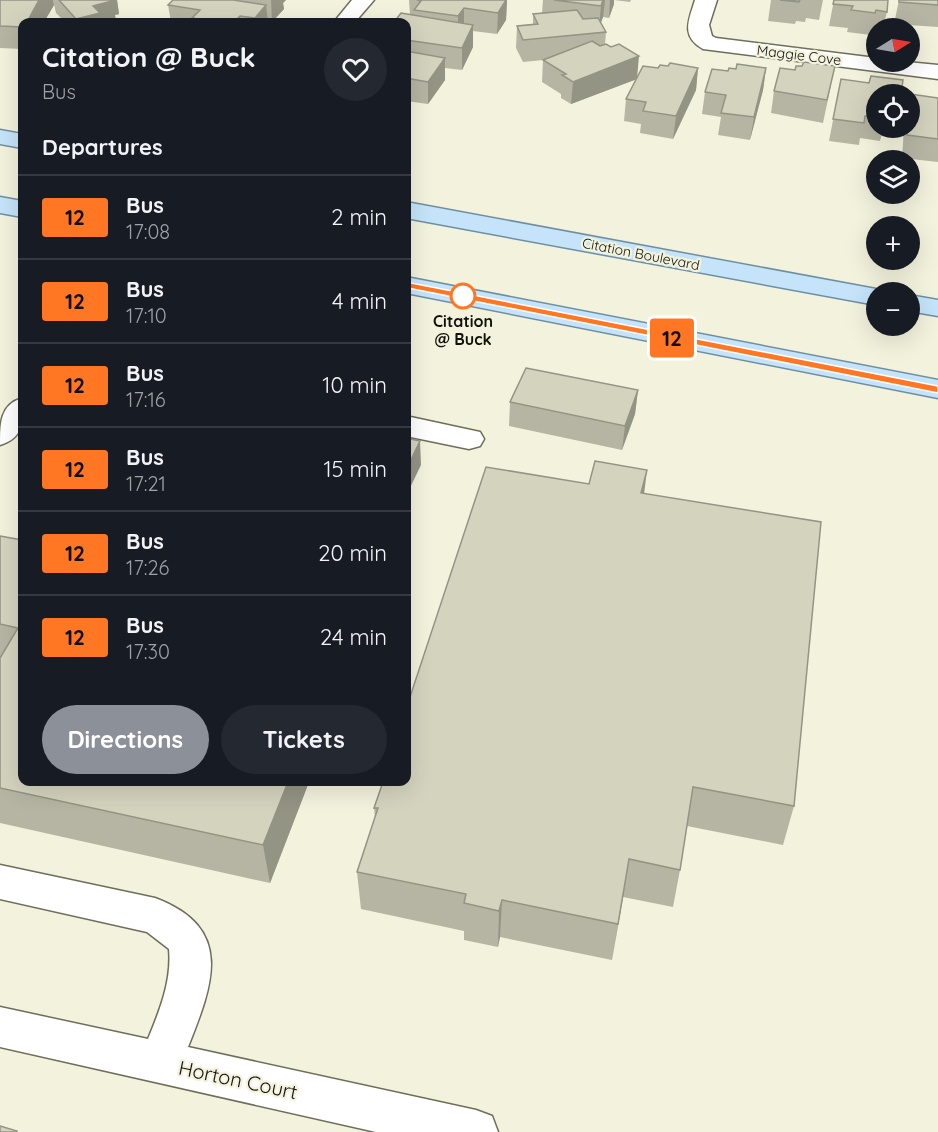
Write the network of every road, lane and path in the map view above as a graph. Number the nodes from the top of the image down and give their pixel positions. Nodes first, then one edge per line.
1 (363, 0) edge
2 (706, 0) edge
3 (347, 18) edge
4 (938, 72) edge
5 (0, 137) edge
6 (18, 140) edge
7 (0, 205) edge
8 (18, 208) edge
9 (411, 211) edge
10 (411, 286) edge
11 (866, 295) edge
12 (920, 305) edge
13 (938, 308) edge
14 (938, 389) edge
15 (18, 413) edge
16 (411, 427) edge
17 (0, 435) edge
18 (469, 439) dead end
19 (0, 882) edge
20 (0, 1028) edge
21 (160, 1063) junction
22 (370, 1121) edge
23 (476, 1132) edge

1 - 3 street
2 - 4 street, Maggie Cove
5 - 6 main road
7 - 8 main road
9 - 11 main road, Citation Boulevard
10 - 14 main road
12 - 13 main road
15 - 17 street
16 - 18 street
19 - 21 street
20 - 21 street, Horton Court
21 - 22 street, Horton Court
22 - 23 street, Horton Court

